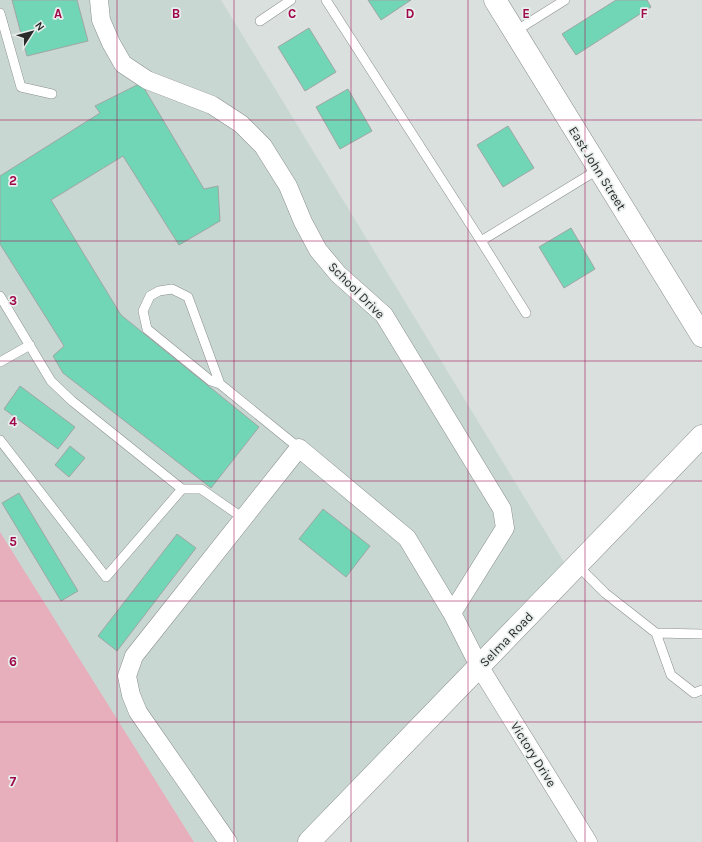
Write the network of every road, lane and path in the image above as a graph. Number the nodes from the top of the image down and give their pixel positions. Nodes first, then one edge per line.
1 (99, 0) edge
2 (291, 0) edge
3 (326, 0) edge
4 (494, 0) edge
5 (565, 0) edge
6 (0, 13) edge
7 (260, 21) dead end
8 (514, 32) junction
9 (52, 94) dead end
10 (599, 169) junction
11 (481, 241) junction
12 (0, 296) edge
13 (526, 313) dead end
14 (702, 336) edge
15 (30, 345) junction
16 (0, 362) edge
17 (220, 384) junction
18 (702, 436) edge
19 (0, 440) edge
20 (299, 448) junction
21 (182, 488) junction
22 (243, 518) junction
23 (577, 565) junction
24 (452, 613) junction
25 (656, 633) junction
26 (702, 634) edge
27 (479, 666) junction
28 (702, 690) edge
29 (228, 842) edge
30 (309, 842) edge
31 (588, 842) edge

1 - 24 street, School Drive
2 - 7 lane
3 - 11 lane
4 - 8 street, East John Street
5 - 8 lane
6 - 9 lane
8 - 10 street, East John Street
10 - 11 lane
10 - 14 street, East John Street
11 - 13 lane
12 - 15 lane
15 - 16 lane
15 - 21 lane
17 - 17 lane
17 - 20 lane
18 - 23 street, Selma Road
19 - 21 lane
20 - 22 street
20 - 24 street, Victory Drive
21 - 22 lane
22 - 29 street
23 - 25 lane
23 - 27 street, Selma Road
24 - 27 street, Victory Drive
25 - 26 lane
25 - 28 lane
27 - 30 street, Selma Road
27 - 31 street, Victory Drive

